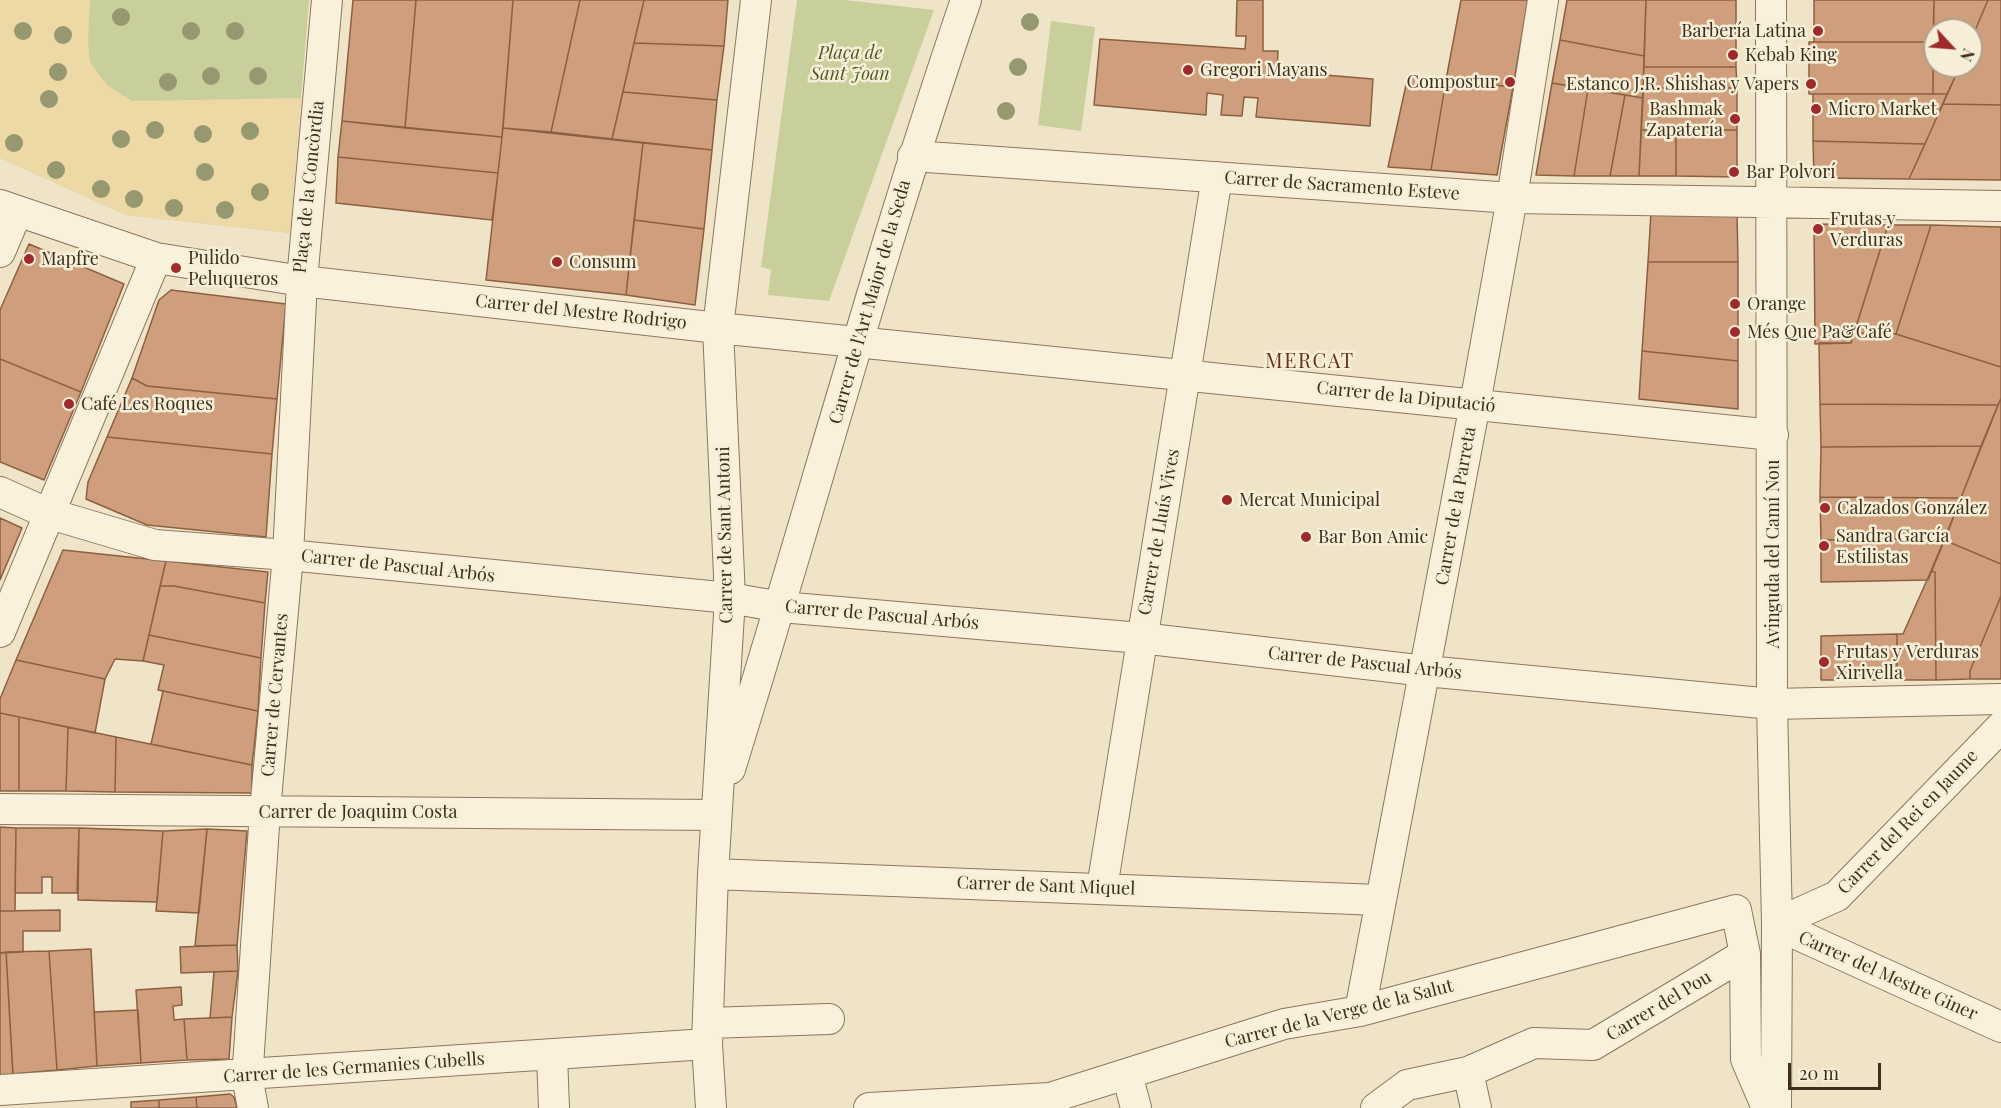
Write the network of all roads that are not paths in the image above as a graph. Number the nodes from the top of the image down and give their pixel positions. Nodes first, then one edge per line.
1 (327, 0) edge
2 (756, 0) edge
3 (966, 0) edge
4 (1543, 0) edge
5 (1771, 0) edge
6 (913, 156) junction
7 (1217, 177) junction
8 (1512, 198) junction
9 (1772, 203) junction
10 (2001, 206) edge
11 (9, 208) edge
12 (0, 252) edge
13 (156, 258) junction
14 (302, 281) junction
15 (718, 328) junction
16 (860, 342) junction
17 (1186, 376) junction
18 (1475, 404) junction
19 (1773, 435) junction
20 (0, 492) edge
21 (47, 513) junction
22 (288, 555) junction
23 (730, 598) junction
24 (781, 607) junction
25 (0, 632) edge
26 (1141, 638) junction
27 (1426, 671) junction
28 (2001, 699) edge
29 (1772, 704) junction
30 (2001, 727) edge
31 (0, 809) edge
32 (265, 811) junction
33 (716, 815) junction
34 (713, 874) junction
35 (1102, 888) junction
36 (1379, 900) junction
37 (1777, 923) junction
38 (1745, 954) junction
39 (1360, 1011) junction
40 (829, 1018) dead end
41 (2001, 1027) edge
42 (708, 1034) junction
43 (552, 1055) junction
44 (1468, 1072) junction
45 (1126, 1074) junction
46 (247, 1076) junction
47 (0, 1090) edge
48 (1050, 1103) edge
49 (902, 1107) edge
50 (253, 1108) edge
51 (554, 1108) edge
52 (711, 1108) edge
53 (869, 1108) edge
54 (1136, 1108) edge
55 (1376, 1108) edge
56 (1476, 1108) edge
57 (1767, 1108) edge
58 (1776, 1108) edge

1 - 14 street, Plaça de la Concòrdia
2 - 15 street
3 - 6 street, Carrer de l'Art Major de la Seda
4 - 8 street, Carrer de la Parreta
5 - 9 street, Avinguda del Camí Nou
6 - 7 street, Carrer de Sacramento Esteve
6 - 16 street, Carrer de l'Art Major de la Seda
7 - 8 street, Carrer de Sacramento Esteve
7 - 17 street, Carrer de Lluís Vives
8 - 9 street, Carrer de Sacramento Esteve
8 - 18 street, Carrer de la Parreta
9 - 10 street, Carrer de Sacramento Esteve
9 - 19 street, Avinguda del Camí Nou
11 - 12 street
11 - 13 street, Plaça de la Concòrdia
13 - 14 street, Plaça de la Concòrdia
13 - 21 street
14 - 15 street, Carrer del Mestre Rodrigo
14 - 22 street, Carrer de Cervantes
15 - 16 street, Carrer del Mestre Rodrigo
15 - 23 street, Carrer de Sant Antoni
16 - 17 street, Carrer de la Diputació
16 - 24 street, Carrer de l'Art Major de la Seda
17 - 18 street, Carrer de la Diputació
17 - 26 street, Carrer de Lluís Vives
18 - 19 street, Carrer de la Diputació
18 - 27 street, Carrer de la Parreta
19 - 29 street, Avinguda del Camí Nou
20 - 21 street, Carrer de Pascual Arbós
21 - 22 street, Carrer de Pascual Arbós
21 - 25 street
22 - 23 street, Carrer de Pascual Arbós
22 - 32 street, Carrer de Cervantes
23 - 24 street, Carrer de Pascual Arbós
23 - 33 street, Carrer de Sant Antoni
24 - 26 street, Carrer de Pascual Arbós
24 - 33 street, Carrer de Sant Antoni
26 - 27 street, Carrer de Pascual Arbós
26 - 35 street, Carrer de Lluís Vives
27 - 29 street, Carrer de Pascual Arbós
27 - 36 street, Carrer de la Parreta
28 - 29 street, Carrer de Pascual Arbós
29 - 37 street, Avinguda del Camí Nou
30 - 37 street, Carrer del Rei en Jaume
31 - 32 street, Carrer de Joaquim Costa
32 - 33 street, Carrer de Joaquim Costa
32 - 46 street, Carrer de Cervantes
33 - 34 street, Carrer de Sant Antoni
34 - 35 street, Carrer de Sant Miquel
34 - 42 street, Carrer de Sant Antoni
35 - 36 street, Carrer de Sant Miquel
36 - 39 street, Carrer de la Parreta
37 - 41 street, Carrer del Mestre Giner
37 - 58 street, Avinguda del Camí Nou
38 - 39 street, Carrer de la Verge de la Salut
38 - 44 street, Carrer del Pou
38 - 57 street
39 - 45 street, Carrer de la Verge de la Salut
40 - 42 street, Carrer de les Germanies Cubells
42 - 43 street, Carrer de les Germanies Cubells
42 - 52 street, Carrer de Sant Antoni
43 - 46 street, Carrer de les Germanies Cubells
43 - 51 street
44 - 55 street, Carrer del Pou
44 - 56 street
45 - 48 street, Carrer de la Verge de la Salut
45 - 54 street
46 - 47 street, Carrer de les Germanies Cubells
46 - 50 street, Carrer de Cervantes
48 - 49 street, Carrer de la Verge de la Salut
49 - 53 street, Carrer de la Verge de la Salut

